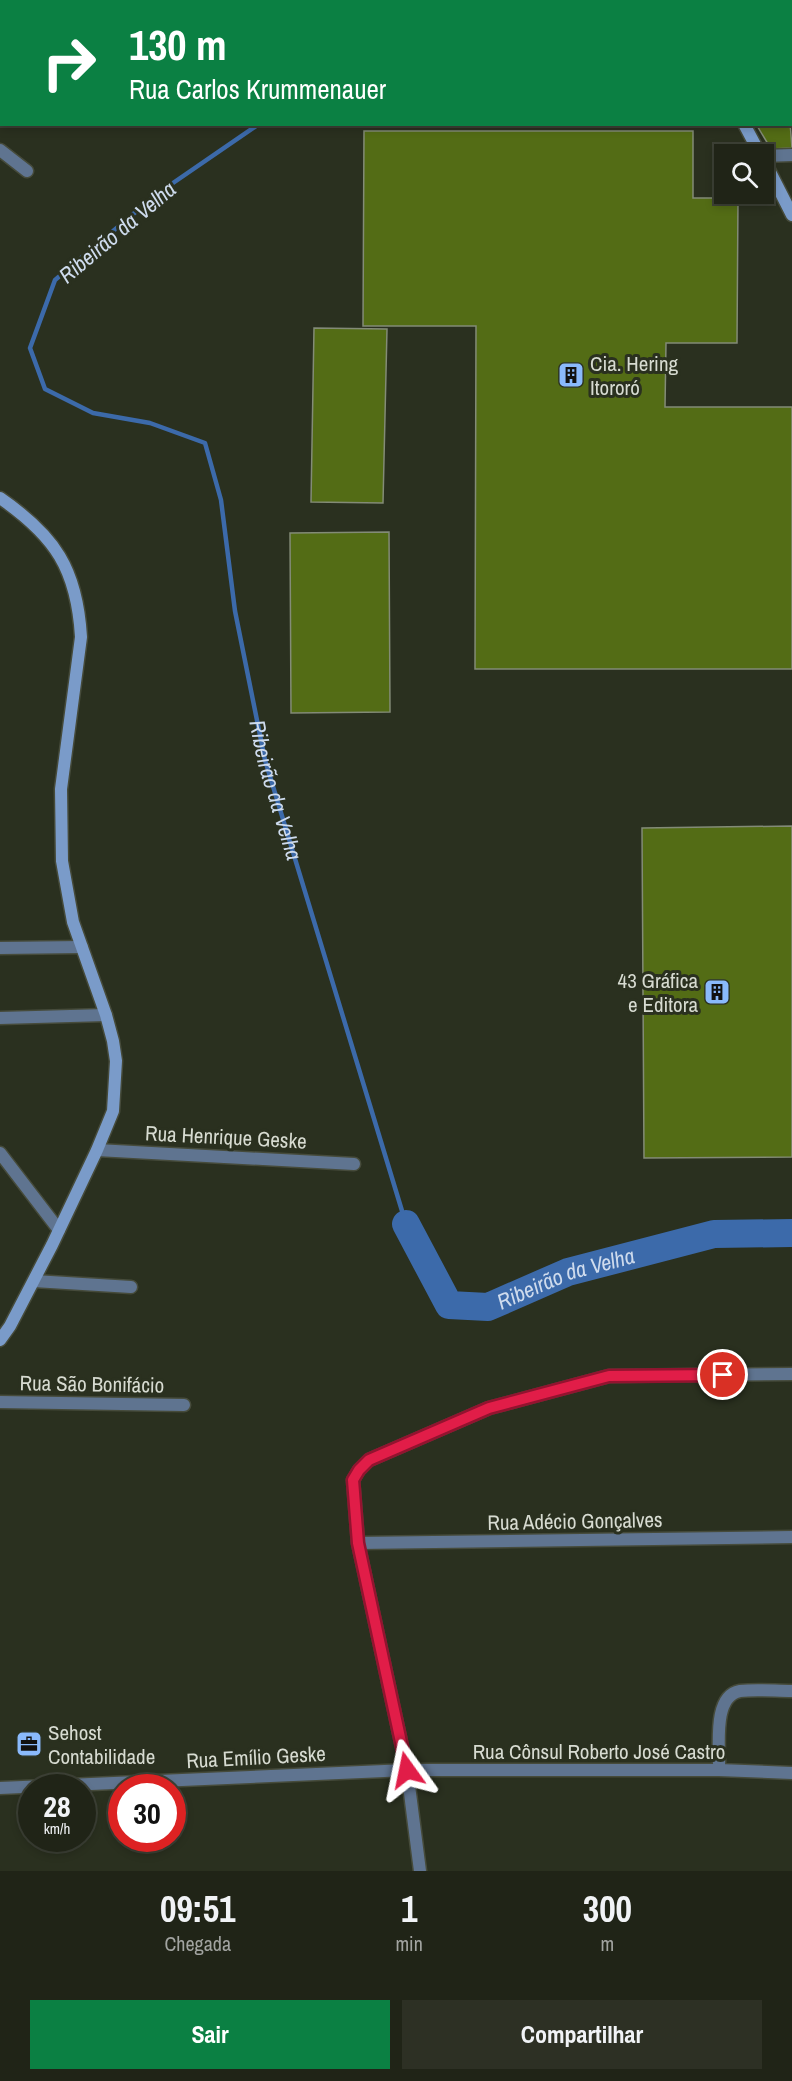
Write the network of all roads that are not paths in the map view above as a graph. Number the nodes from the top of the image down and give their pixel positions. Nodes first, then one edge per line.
1 (745, 126) edge
2 (756, 144) edge
3 (0, 150) edge
4 (774, 155) edge
5 (792, 155) edge
6 (27, 171) dead end
7 (774, 180) edge
8 (792, 215) edge
9 (0, 498) edge
10 (82, 947) junction
11 (0, 948) edge
12 (106, 1015) junction
13 (0, 1018) edge
14 (97, 1150) junction
15 (0, 1153) edge
16 (354, 1164) dead end
17 (59, 1230) junction
18 (34, 1281) junction
19 (130, 1287) dead end
20 (0, 1340) edge
21 (792, 1374) edge
22 (0, 1402) edge
23 (184, 1405) dead end
24 (792, 1537) edge
25 (358, 1543) junction
26 (792, 1690) edge
27 (407, 1770) junction
28 (719, 1770) junction
29 (792, 1773) edge
30 (0, 1788) edge
31 (420, 1871) edge

1 - 2 main road
3 - 6 street
4 - 5 street
7 - 8 main road
9 - 10 main road
10 - 11 street
10 - 12 main road
12 - 13 street
12 - 14 main road
14 - 16 street, Rua Henrique Geske
14 - 17 main road
15 - 17 street
17 - 18 main road
18 - 19 street
18 - 20 main road
21 - 25 street
22 - 23 street, Rua São Bonifácio
24 - 25 street, Rua Adécio Gonçalves
25 - 27 street
26 - 28 street
27 - 28 street, Rua Cônsul Roberto José Castro
27 - 30 street, Rua Emílio Geske
27 - 31 street
28 - 29 street, Rua Cônsul Roberto José Castro

